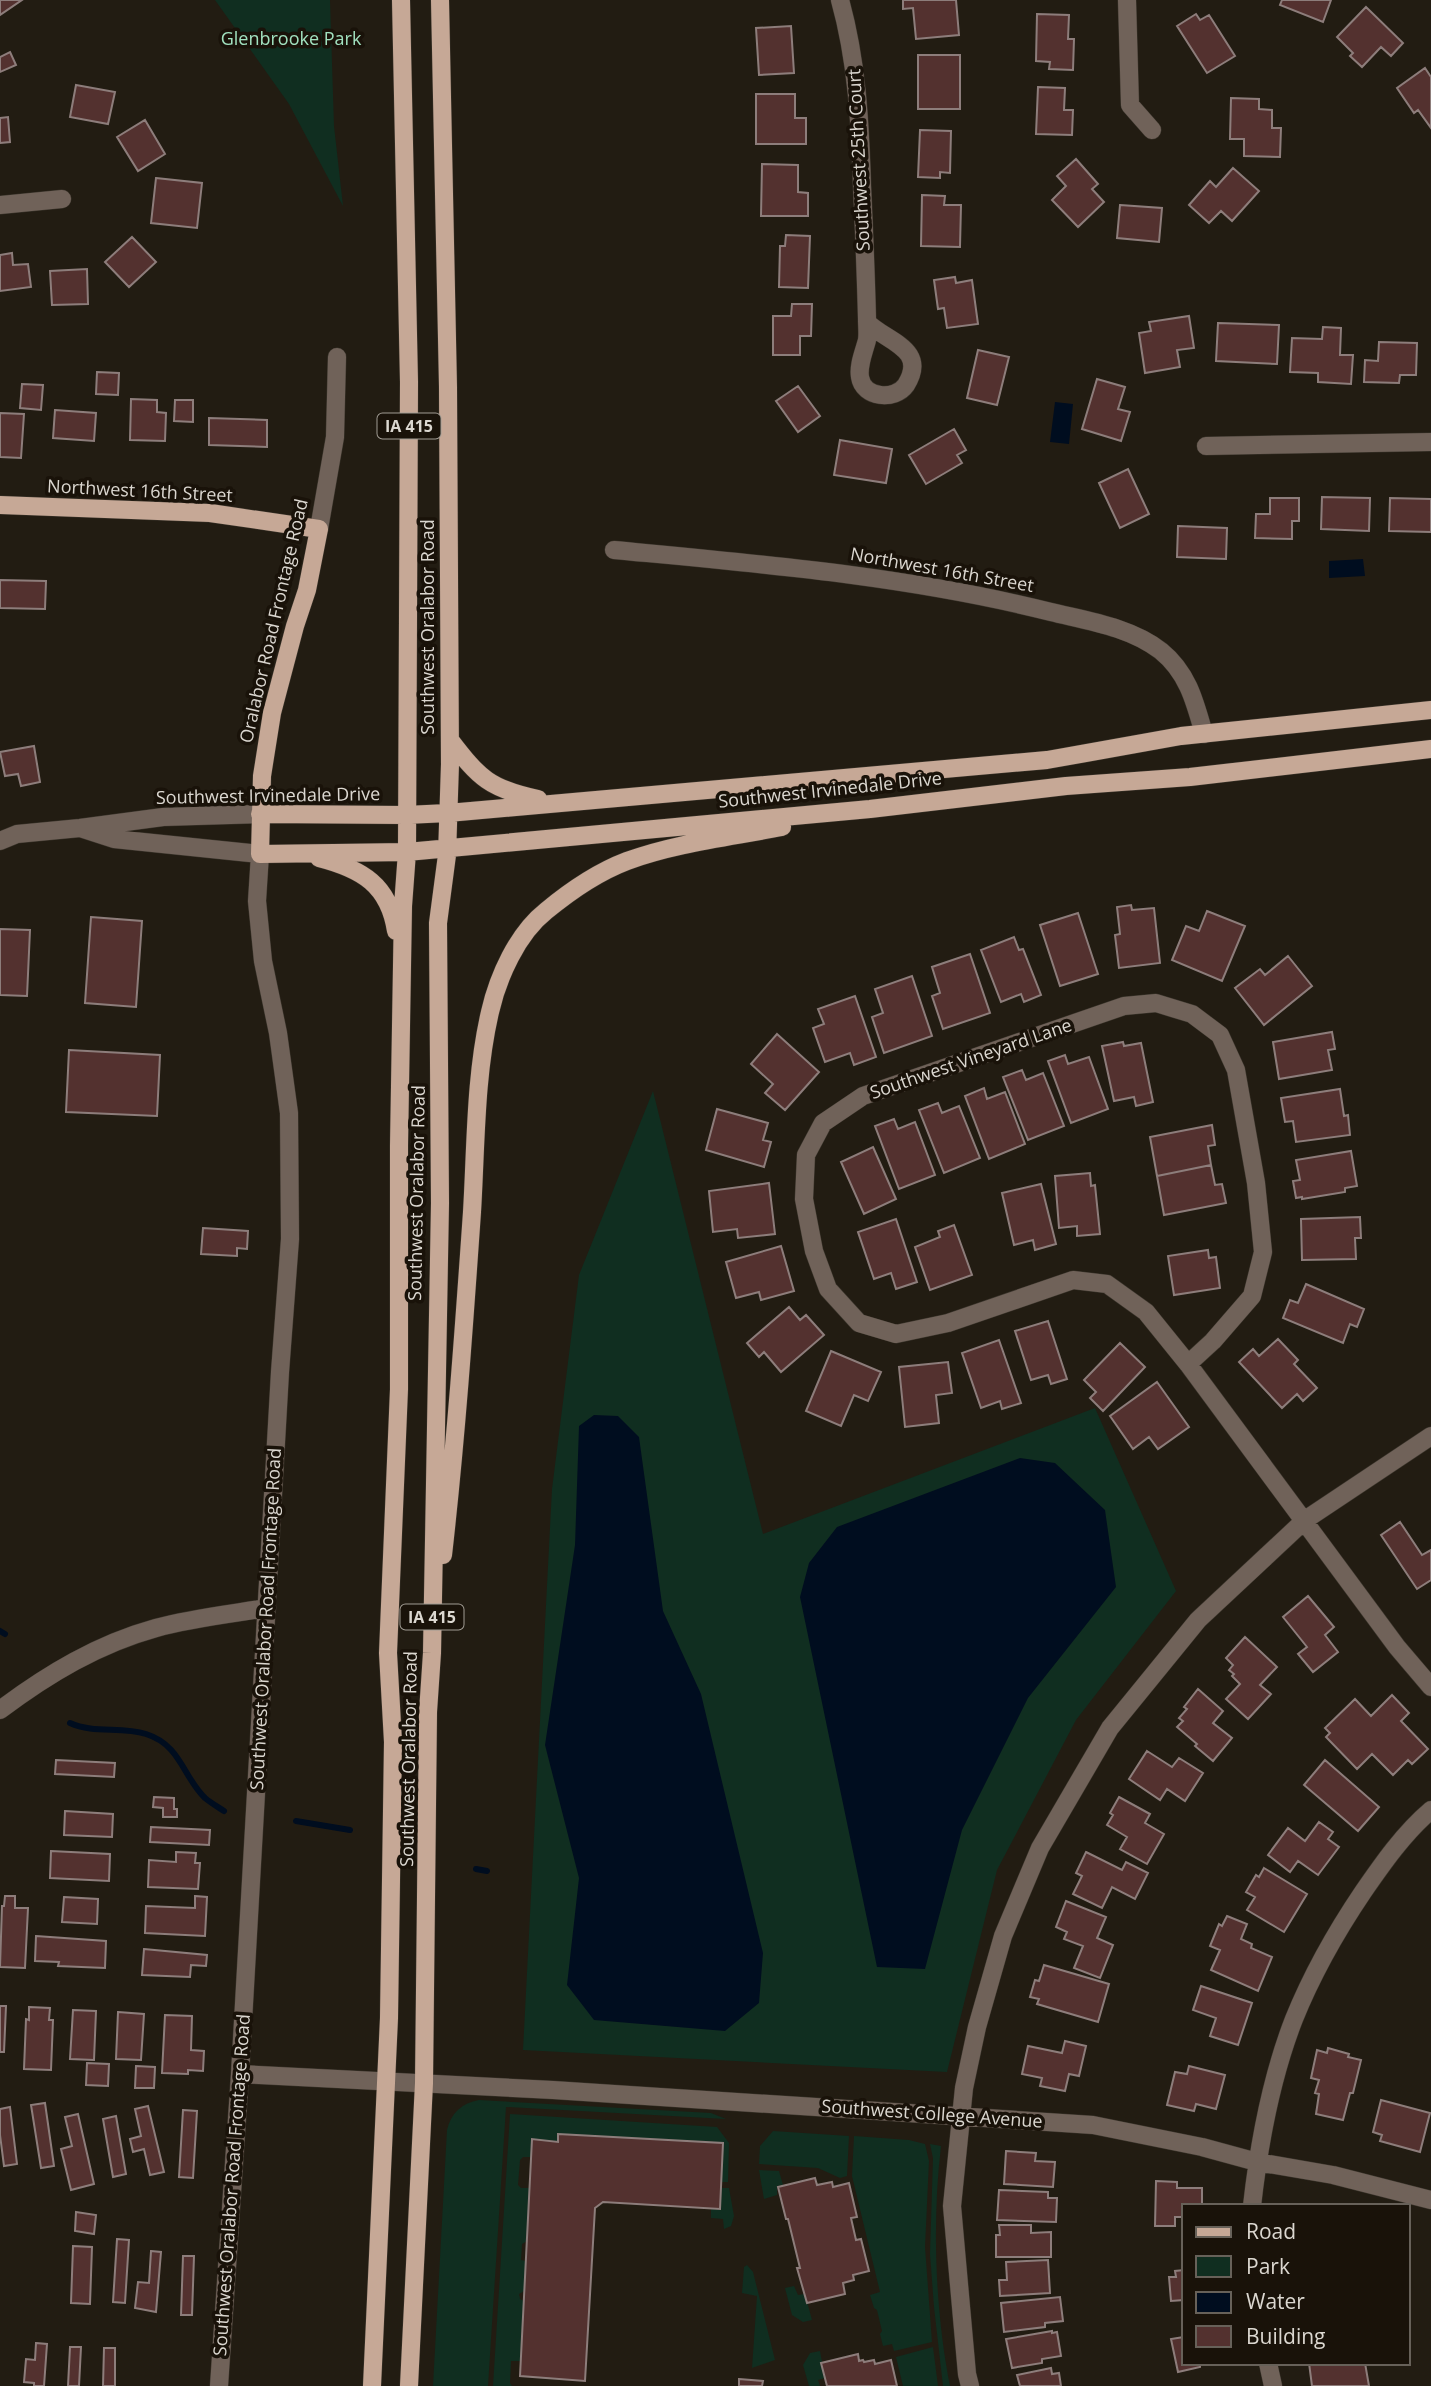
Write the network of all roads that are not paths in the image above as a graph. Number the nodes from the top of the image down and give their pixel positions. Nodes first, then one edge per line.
1 (401, 0) edge
2 (440, 0) edge
3 (840, 0) edge
4 (1127, 0) edge
5 (1152, 130) dead end
6 (62, 199) dead end
7 (0, 205) edge
8 (867, 322) dead end
9 (337, 357) dead end
10 (1431, 442) edge
11 (1206, 446) dead end
12 (0, 506) edge
13 (319, 529) junction
14 (614, 550) dead end
15 (1431, 710) edge
16 (1204, 734) junction
17 (450, 740) junction
18 (1431, 749) edge
19 (559, 803) junction
20 (870, 809) junction
21 (448, 813) junction
22 (260, 814) junction
23 (406, 815) junction
24 (80, 828) junction
25 (0, 841) edge
26 (447, 848) junction
27 (407, 852) junction
28 (302, 853) junction
29 (260, 854) junction
30 (402, 968) junction
31 (1188, 1364) junction
32 (1431, 1436) edge
33 (1305, 1520) junction
34 (267, 1608) junction
35 (432, 1653) junction
36 (1431, 1687) edge
37 (0, 1710) edge
38 (1431, 1810) edge
39 (240, 2074) junction
40 (385, 2082) junction
41 (424, 2083) junction
42 (961, 2116) junction
43 (1256, 2162) junction
44 (1431, 2200) edge
45 (1252, 2204) edge
46 (1268, 2365) edge
47 (219, 2386) edge
48 (372, 2386) edge
49 (409, 2386) edge
50 (970, 2386) edge
51 (1273, 2386) edge

1 - 23 main road, Southwest Oralabor Road / IA 415
2 - 17 main road, Southwest Oralabor Road / IA 415
3 - 8 street, Southwest 25th Court
4 - 5 street
6 - 7 street
9 - 13 street, Oralabor Road Frontage Road
10 - 11 street
12 - 13 main road, Northwest 16th Street
13 - 22 main road, Oralabor Road Frontage Road
14 - 16 street, Northwest 16th Street
15 - 16 main road, Southwest Irvinedale Drive
16 - 19 main road, Southwest Irvinedale Drive
17 - 19 main road
17 - 21 main road, Southwest Oralabor Road / IA 415
18 - 20 main road, Southwest Irvinedale Drive
19 - 21 main road, Southwest Irvinedale Drive
20 - 26 main road, Southwest Irvinedale Drive
20 - 35 main road
21 - 23 main road, Southwest Irvinedale Drive
21 - 26 main road, Southwest Oralabor Road / IA 415
22 - 23 main road, Southwest Irvinedale Drive
22 - 24 street, Southwest Irvinedale Drive
22 - 29 main road, Oralabor Road Frontage Road
23 - 27 main road, Southwest Oralabor Road / IA 415
24 - 25 street
24 - 29 street, Southwest Irvinedale Drive
26 - 27 main road, Southwest Irvinedale Drive
26 - 35 main road, Southwest Oralabor Road / IA 415
27 - 28 main road, Southwest Irvinedale Drive
27 - 30 main road, Southwest Oralabor Road / IA 415
28 - 29 main road, Southwest Irvinedale Drive
28 - 30 main road
29 - 34 street, Southwest Oralabor Road Frontage Road
30 - 40 main road, Southwest Oralabor Road / IA 415
31 - 31 street, Southwest Vineyard Lane
31 - 33 street, Southwest Vineyard Lane
32 - 33 street
33 - 36 street, Southwest Vineyard Lane
33 - 42 street
34 - 37 street
34 - 39 street, Southwest Oralabor Road Frontage Road
35 - 41 main road, Southwest Oralabor Road / IA 415
38 - 43 street
39 - 40 street
39 - 47 street, Southwest Oralabor Road Frontage Road
40 - 41 street
40 - 48 main road, Southwest Oralabor Road / IA 415
41 - 42 street, Southwest College Avenue
41 - 49 main road, Southwest Oralabor Road / IA 415
42 - 43 street, Southwest College Avenue
42 - 50 street
43 - 44 street, Southwest College Avenue
43 - 45 street
46 - 51 street

